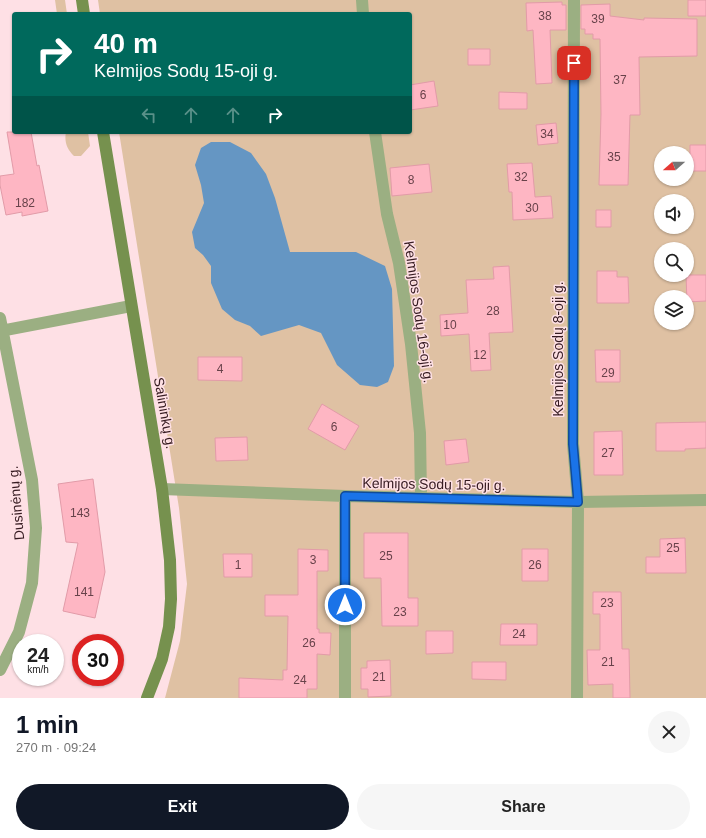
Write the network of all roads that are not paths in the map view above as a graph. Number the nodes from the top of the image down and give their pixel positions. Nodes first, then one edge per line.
1 (82, 0) edge
2 (362, 0) edge
3 (574, 0) edge
4 (84, 12) edge
5 (363, 12) edge
6 (103, 134) edge
7 (375, 134) edge
8 (131, 306) junction
9 (0, 318) edge
10 (1, 330) edge
11 (162, 489) junction
12 (345, 496) junction
13 (421, 498) junction
14 (706, 500) edge
15 (578, 502) junction
16 (0, 670) edge
17 (148, 698) edge
18 (345, 698) edge
19 (577, 698) edge

1 - 4 main road
2 - 5 street
3 - 15 street, Kelmijos Sodų 8-oji g.
6 - 8 main road, Salininkų g.
7 - 13 street, Kelmijos Sodų 16-oji g.
8 - 10 street
8 - 11 main road, Salininkų g.
9 - 10 street, Dusinėnų g.
10 - 16 street, Dusinėnų g.
11 - 12 street, Kelmijos Sodų 15-oji g.
11 - 17 main road, Salininkų g.
12 - 13 street, Kelmijos Sodų 15-oji g.
12 - 18 street
13 - 15 street, Kelmijos Sodų 15-oji g.
14 - 15 street, Kelmijos Sodų 15-oji g.
15 - 19 street, Kelmijos Sodų 8-oji g.

